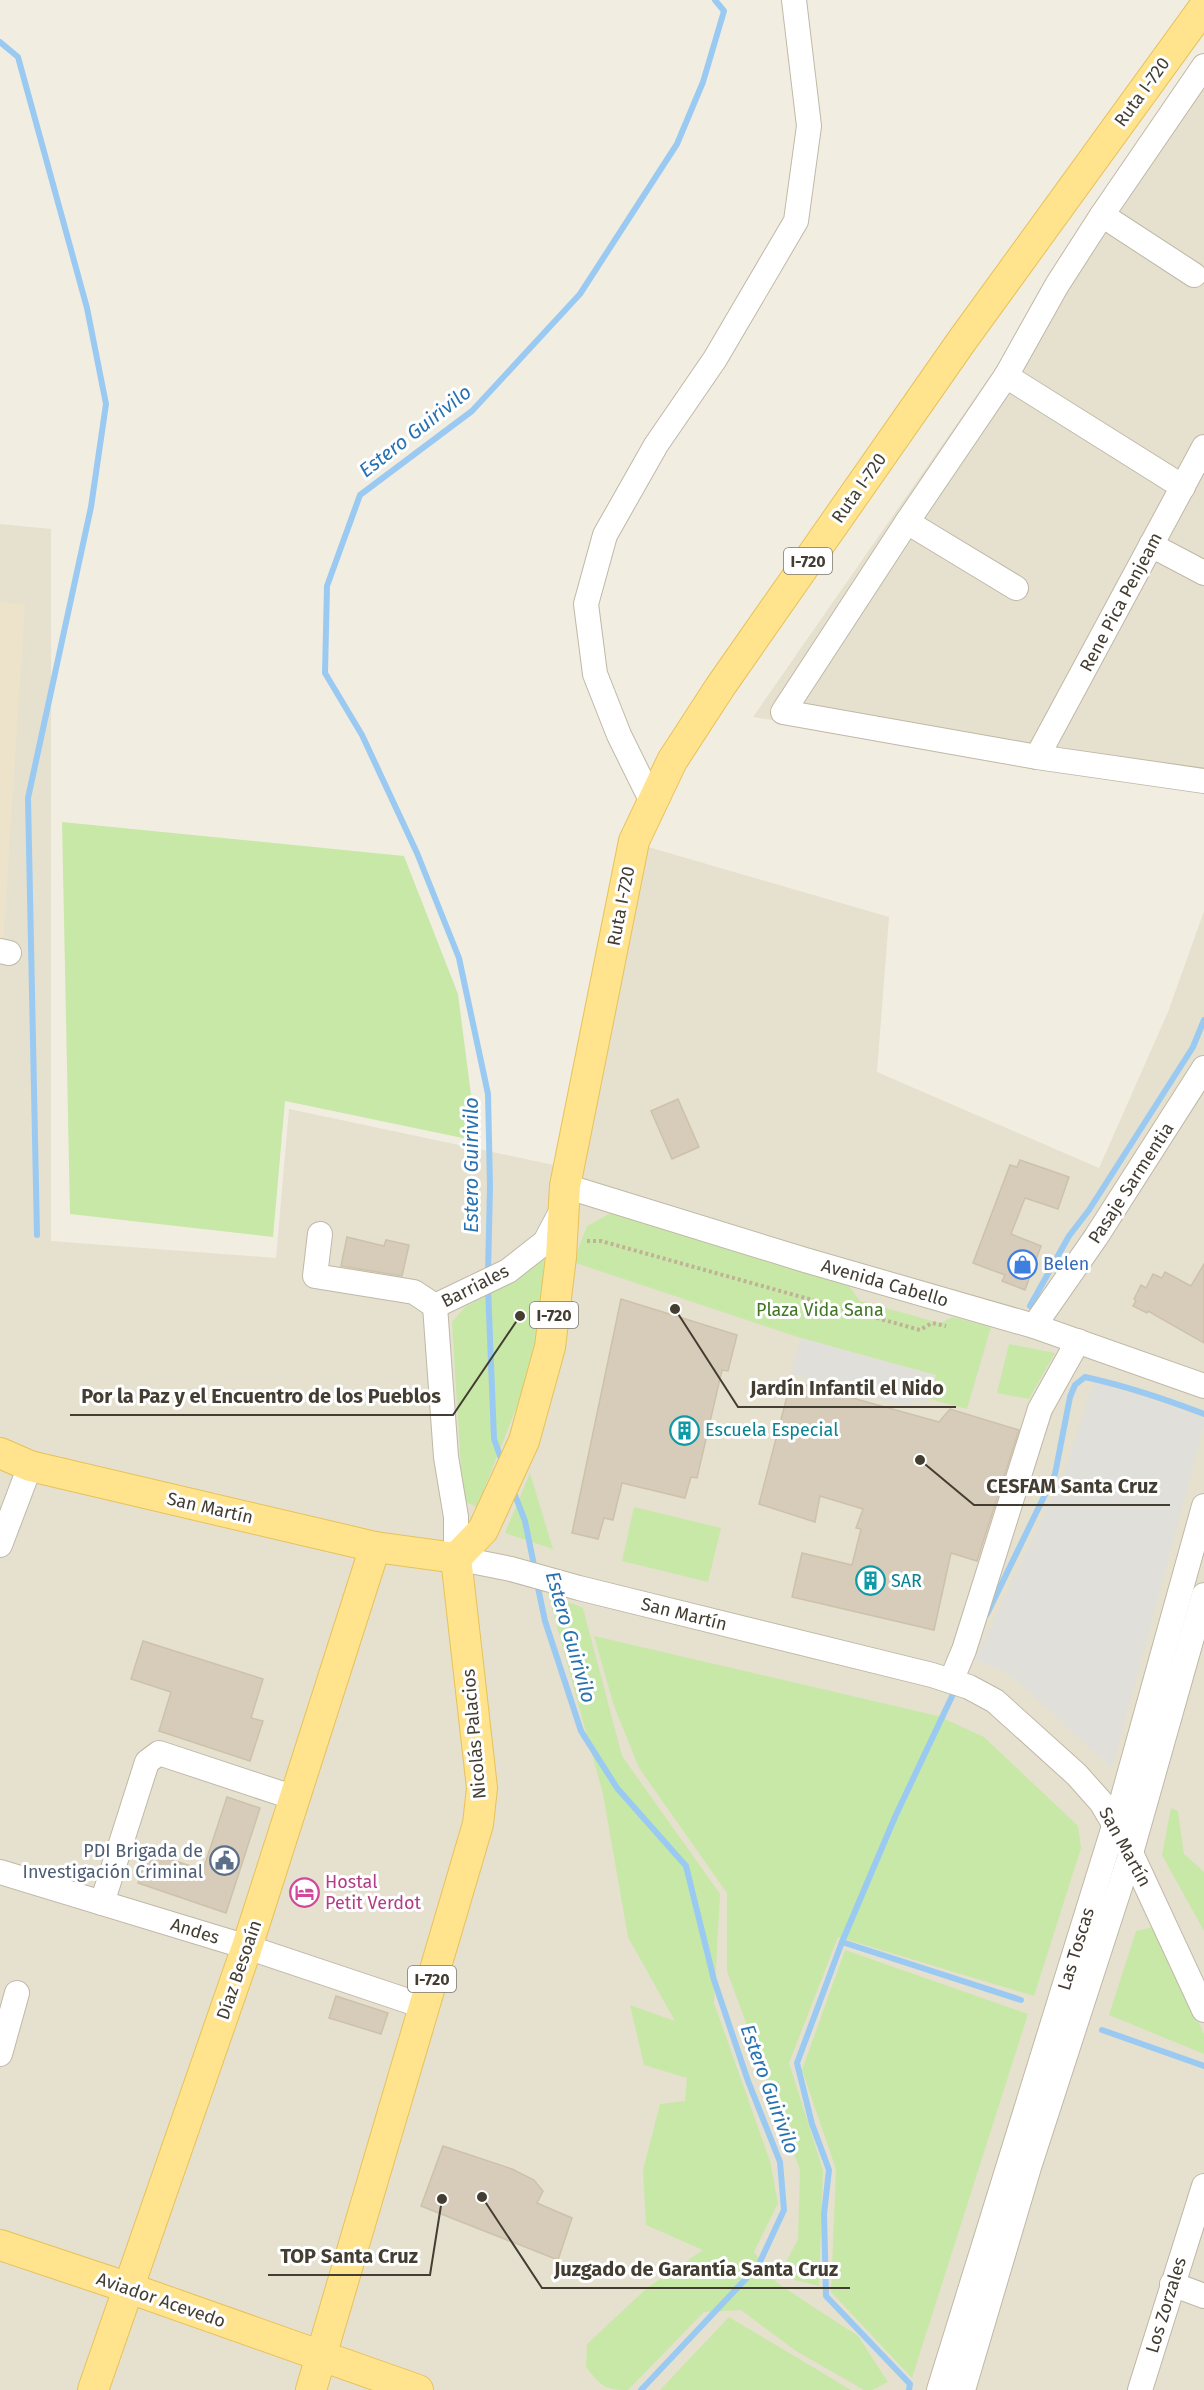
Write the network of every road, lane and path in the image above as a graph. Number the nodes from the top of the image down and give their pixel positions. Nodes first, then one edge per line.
1 (794, 0) edge
2 (1204, 7) edge
3 (1204, 66) edge
4 (1102, 215) junction
5 (1194, 275) dead end
6 (1006, 376) junction
7 (1204, 447) edge
8 (1183, 487) junction
9 (907, 522) junction
10 (1151, 545) junction
11 (1204, 573) edge
12 (1016, 588) dead end
13 (1037, 757) junction
14 (1204, 781) edge
15 (652, 802) junction
16 (1204, 1068) edge
17 (563, 1198) junction
18 (320, 1234) dead end
19 (561, 1257) junction
20 (435, 1306) junction
21 (1034, 1326) junction
22 (955, 1328) dead end
23 (1078, 1341) junction
24 (1204, 1386) edge
25 (0, 1454) edge
26 (30, 1466) junction
27 (1204, 1506) edge
28 (0, 1545) edge
29 (375, 1546) junction
30 (456, 1558) junction
31 (1204, 1595) edge
32 (951, 1681) junction
33 (294, 1798) junction
34 (1115, 1824) junction
35 (1131, 1853) junction
36 (0, 1872) edge
37 (102, 1903) junction
38 (247, 1947) junction
39 (17, 1993) dead end
40 (423, 2006) junction
41 (1204, 2010) edge
42 (0, 2054) edge
43 (1204, 2186) edge
44 (0, 2246) edge
45 (1172, 2284) junction
46 (129, 2288) junction
47 (1204, 2296) edge
48 (322, 2357) junction
49 (93, 2390) edge
50 (312, 2390) edge
51 (418, 2390) edge
52 (939, 2390) edge
53 (963, 2390) edge
54 (1140, 2390) edge

1 - 15 street
2 - 15 main road, Ruta I-720 / I-720
3 - 4 street
4 - 5 street
4 - 6 street
6 - 8 street
6 - 9 street
7 - 8 street, Rene Pica Penjeam
8 - 10 street, Rene Pica Penjeam
9 - 12 street
9 - 13 street
10 - 11 street
10 - 13 street, Rene Pica Penjeam
13 - 14 street
15 - 17 main road, Ruta I-720 / I-720
16 - 21 street, Pasaje Sarmentia
17 - 19 main road, I-720
17 - 20 street, Barriales
17 - 21 street, Avenida Cabello
18 - 20 street
19 - 22 path
19 - 30 main road, I-720
20 - 30 street, Barriales
21 - 23 street, Avenida Cabello
23 - 24 street, Avenida Cabello
23 - 32 street
25 - 26 main road, San Martín
26 - 28 street
26 - 29 main road, San Martín
27 - 34 street, Las Toscas
29 - 30 main road, San Martín
29 - 33 main road, Díaz Besoaín
30 - 32 street, San Martín
30 - 40 main road, Nicolás Palacios / I-720
31 - 35 street, Las Toscas
32 - 34 street, San Martín
33 - 37 street
33 - 38 main road, Díaz Besoaín
34 - 35 street, San Martín
34 - 52 street, Las Toscas
35 - 41 street, San Martín
35 - 53 street, Las Toscas
36 - 37 street, Andes
37 - 38 street, Andes
38 - 40 street, Andes
38 - 46 main road, Díaz Besoaín
39 - 42 street
40 - 48 main road, Nicolás Palacios / I-720
43 - 45 street, Los Zorzales
44 - 46 main road, Aviador Acevedo
45 - 47 street
45 - 54 street, Los Zorzales
46 - 48 main road, Aviador Acevedo
46 - 49 main road, Díaz Besoaín
48 - 50 main road, Nicolás Palacios / I-720
48 - 51 main road, Aviador Acevedo

